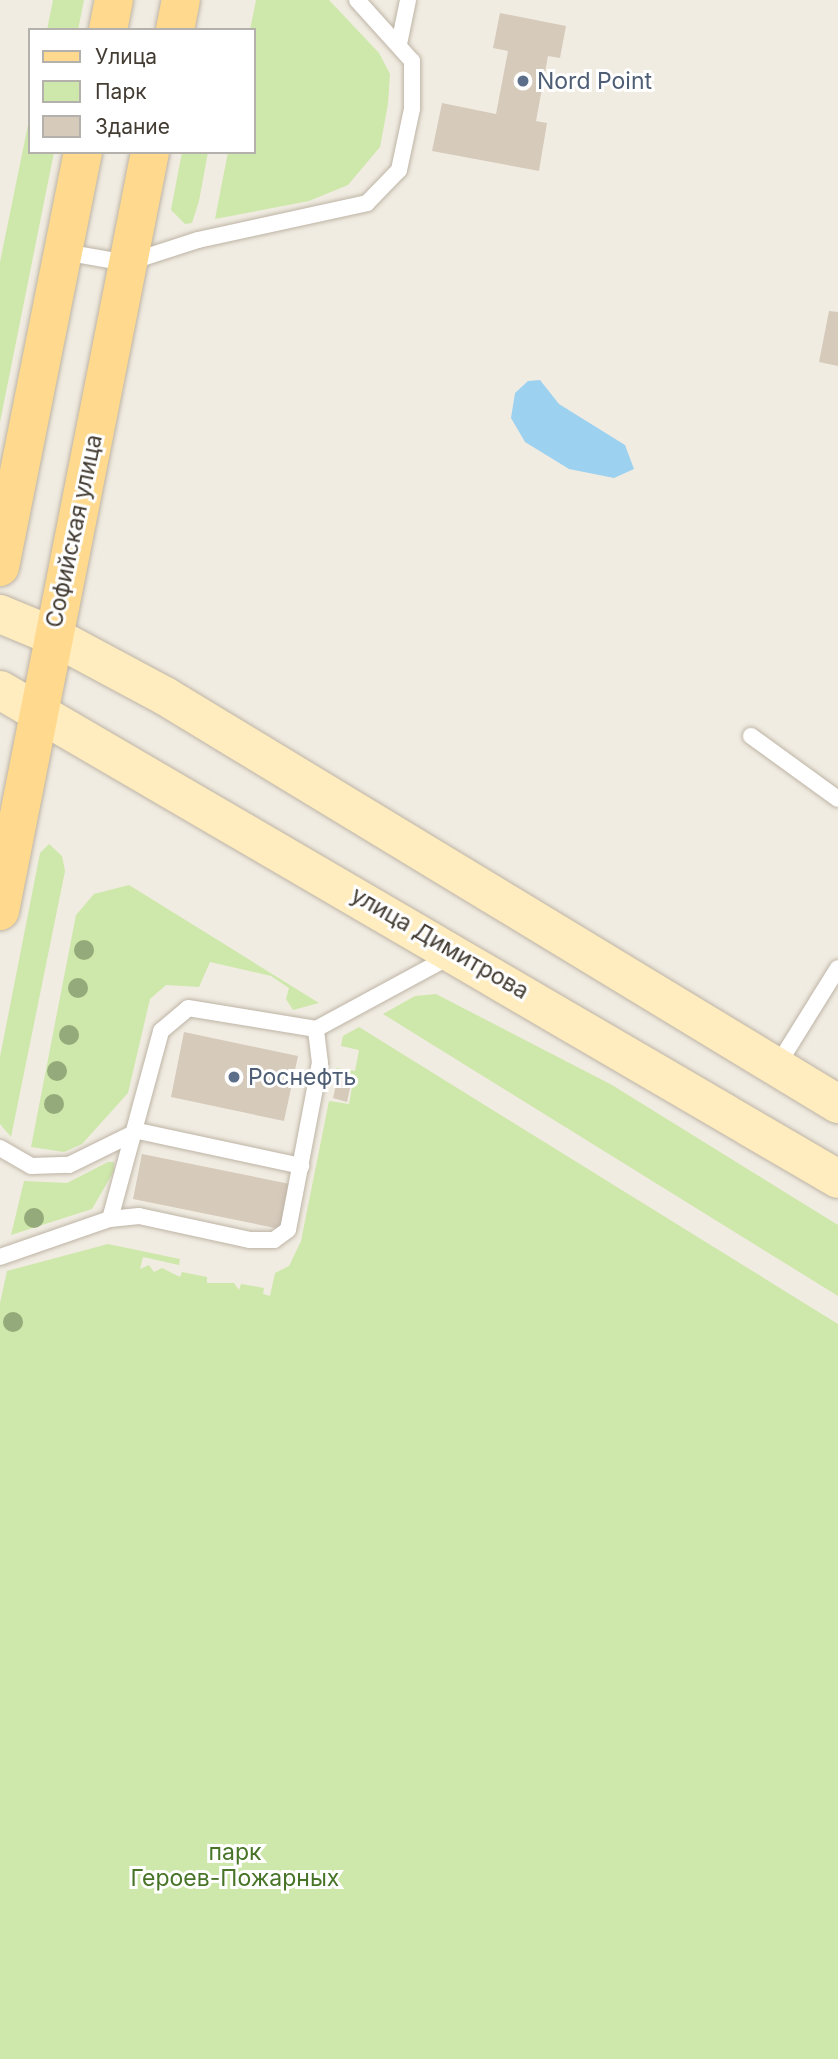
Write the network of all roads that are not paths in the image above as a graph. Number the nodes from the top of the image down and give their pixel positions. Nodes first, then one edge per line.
1 (114, 0) edge
2 (181, 0) edge
3 (357, 0) edge
4 (408, 0) edge
5 (108, 28) edge
6 (175, 28) edge
7 (399, 44) junction
8 (83, 154) edge
9 (150, 154) edge
10 (64, 251) junction
11 (127, 263) junction
12 (0, 567) edge
13 (0, 614) edge
14 (53, 636) junction
15 (0, 690) edge
16 (40, 711) junction
17 (751, 736) dead end
18 (838, 799) edge
19 (0, 911) edge
20 (456, 953) junction
21 (838, 968) edge
22 (316, 1029) junction
23 (777, 1066) junction
24 (838, 1104) edge
25 (138, 1130) junction
26 (0, 1148) edge
27 (301, 1166) junction
28 (838, 1179) edge
29 (110, 1219) junction
30 (0, 1257) edge

1 - 5 main road
2 - 6 main road
3 - 7 lane
4 - 7 lane
7 - 11 lane
8 - 10 main road
9 - 11 main road, Софийская улица
10 - 11 lane
10 - 12 main road
11 - 14 main road, Софийская улица
13 - 14 street
14 - 16 main road, Софийская улица
14 - 23 street
15 - 16 street, улица Димитрова
16 - 19 main road, Софийская улица
16 - 20 street, улица Димитрова
17 - 18 lane
20 - 22 lane
20 - 28 street, улица Димитрова
21 - 23 lane
22 - 25 lane
22 - 27 lane
23 - 24 street
25 - 26 lane
25 - 27 lane
25 - 29 lane
27 - 29 lane
29 - 30 lane

